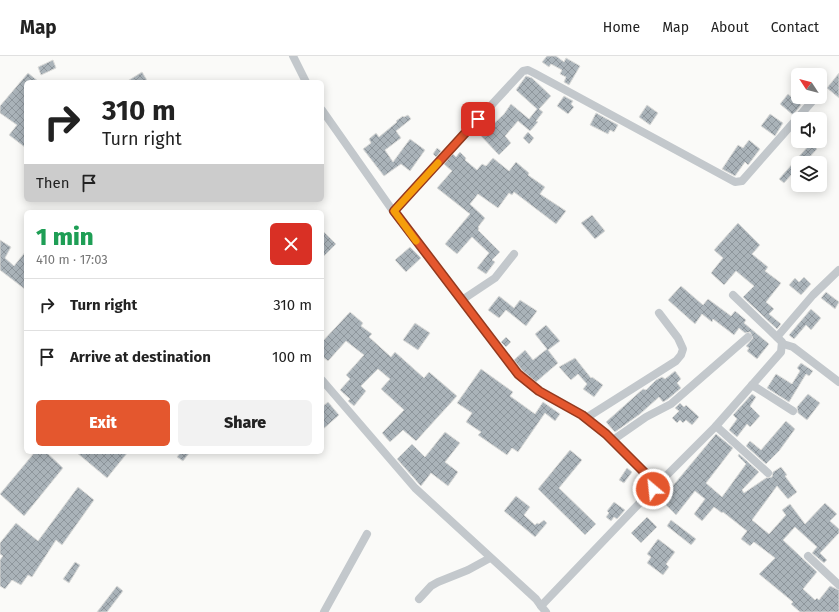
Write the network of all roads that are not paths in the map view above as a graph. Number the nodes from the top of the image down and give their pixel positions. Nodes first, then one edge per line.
1 (293, 56) edge
2 (305, 80) edge
3 (810, 104) edge
4 (324, 113) edge
5 (394, 211) junction
6 (514, 254) dead end
7 (839, 270) edge
8 (733, 295) dead end
9 (462, 300) junction
10 (659, 313) dead end
11 (748, 338) dead end
12 (780, 341) junction
13 (324, 382) edge
14 (839, 382) edge
15 (752, 385) junction
16 (793, 411) dead end
17 (586, 418) junction
18 (716, 426) junction
19 (613, 440) junction
20 (768, 473) dead end
21 (653, 489) junction
22 (367, 534) dead end
23 (808, 556) dead end
24 (490, 558) junction
25 (839, 585) edge
26 (419, 599) dead end
27 (544, 609) edge
28 (324, 612) edge

1 - 2 street
3 - 5 street
4 - 5 street
5 - 9 street
6 - 9 street
7 - 12 street
8 - 12 street
9 - 17 street
10 - 17 street
11 - 19 street
12 - 14 street
12 - 15 street
13 - 24 street
15 - 16 street
15 - 18 street
17 - 19 street
18 - 20 street
18 - 21 street
19 - 21 street
21 - 27 street
22 - 28 street
23 - 25 street
24 - 26 street
24 - 27 street

